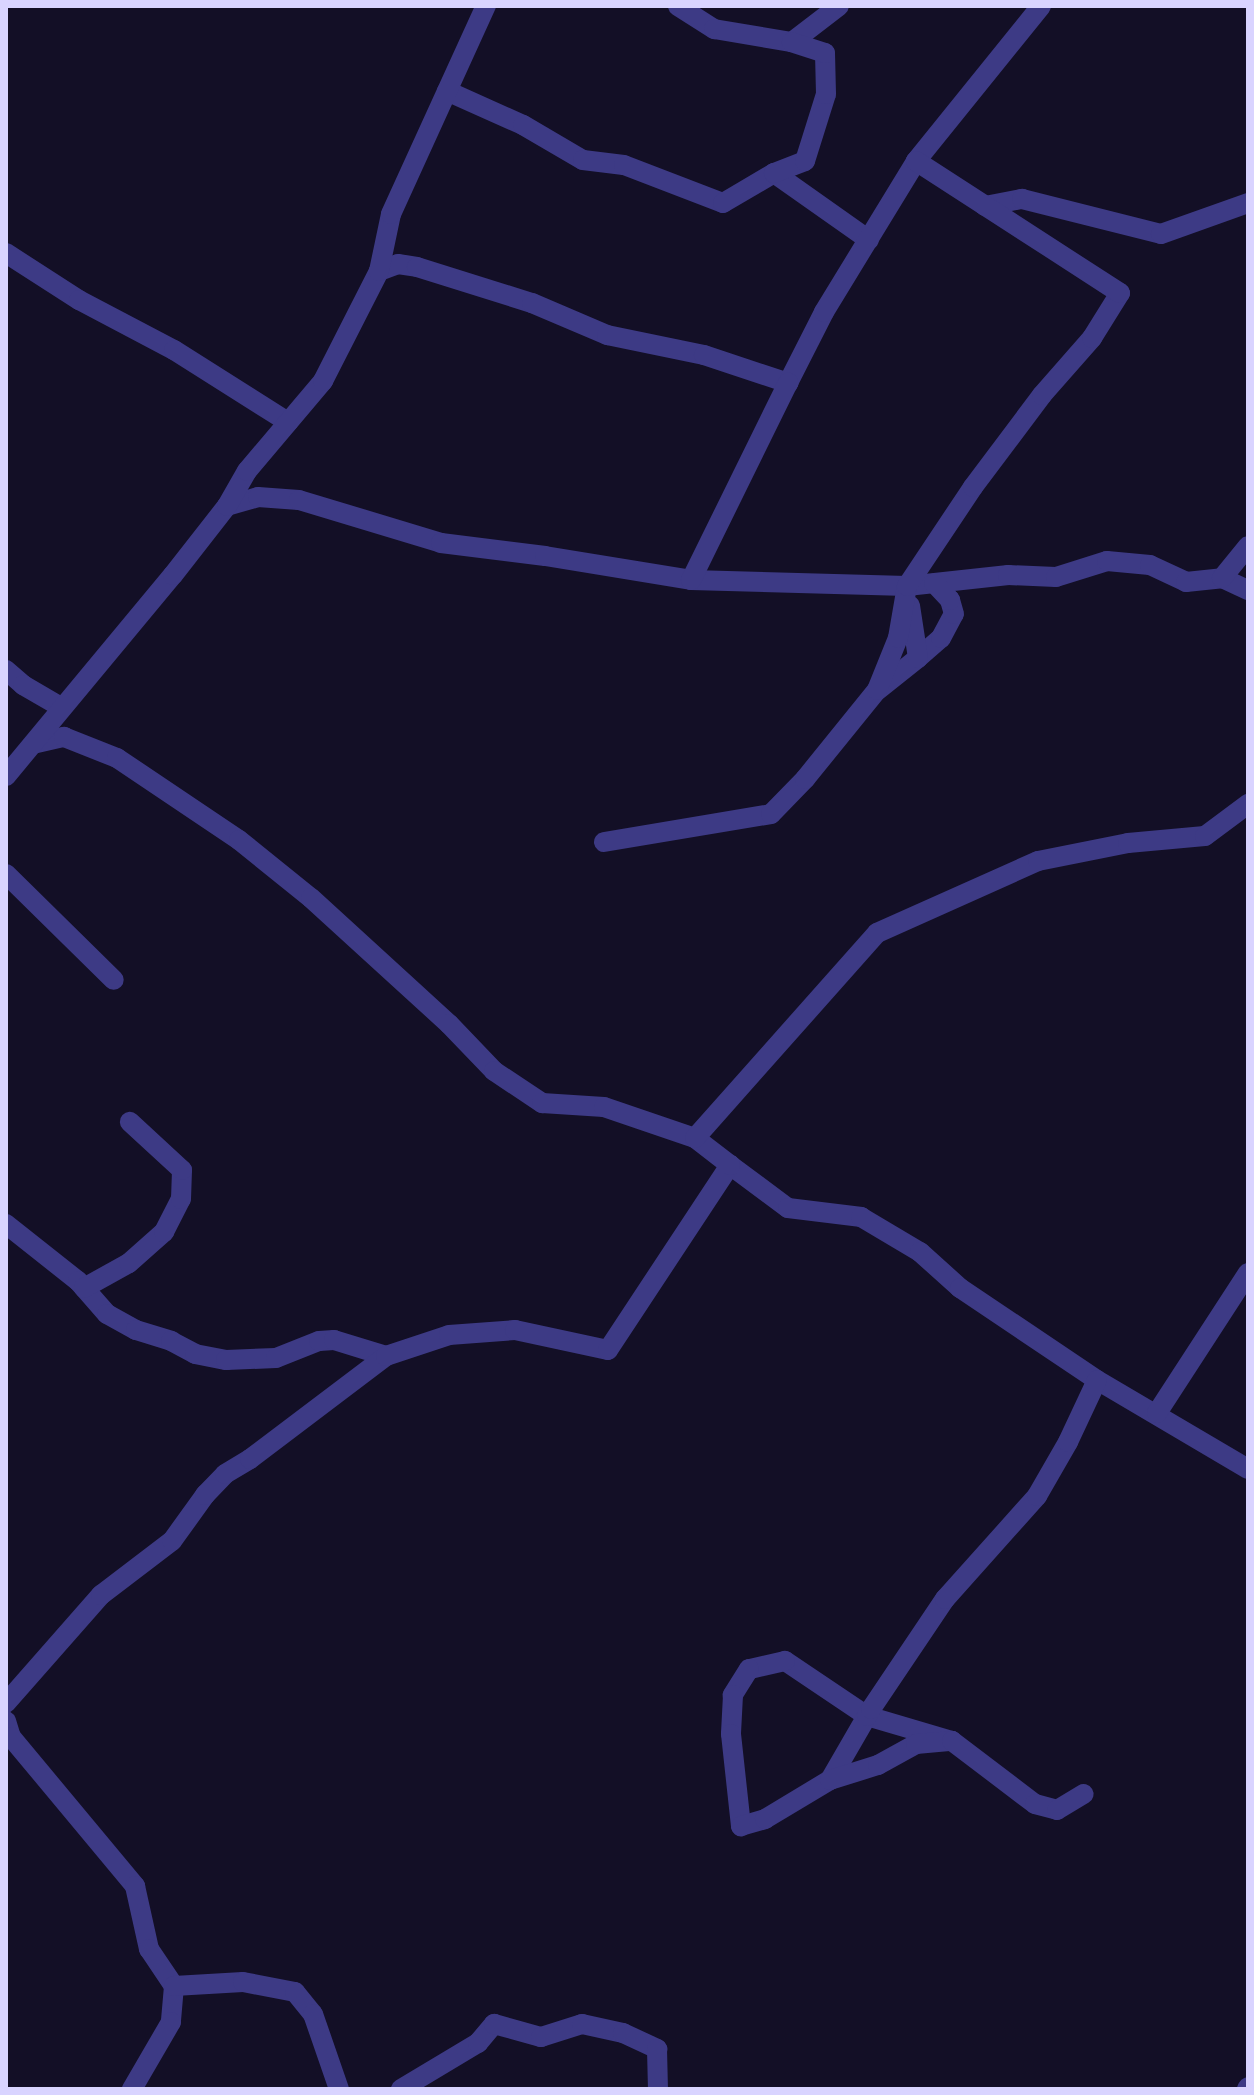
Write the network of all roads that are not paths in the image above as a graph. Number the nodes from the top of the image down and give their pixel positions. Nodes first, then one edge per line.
1 (486, 6) edge
2 (678, 6) edge
3 (839, 6) edge
4 (1041, 6) edge
5 (792, 42) junction
6 (447, 91) junction
7 (916, 161) junction
8 (774, 173) junction
9 (1248, 203) edge
10 (985, 206) junction
11 (869, 240) junction
12 (6, 253) edge
13 (379, 271) junction
14 (788, 383) junction
15 (288, 422) junction
16 (227, 506) junction
17 (1248, 546) edge
18 (1222, 578) junction
19 (691, 580) junction
20 (934, 583) junction
21 (907, 586) junction
22 (1248, 590) edge
23 (918, 658) junction
24 (6, 670) edge
25 (877, 690) junction
26 (61, 707) junction
27 (37, 743) junction
28 (6, 776) edge
29 (1248, 804) edge
30 (604, 842) dead end
31 (6, 874) edge
32 (114, 980) dead end
33 (130, 1122) dead end
34 (695, 1138) junction
35 (730, 1165) junction
36 (6, 1224) edge
37 (1248, 1273) edge
38 (84, 1288) junction
39 (386, 1356) junction
40 (1097, 1380) junction
41 (1157, 1413) junction
42 (1248, 1469) edge
43 (6, 1703) edge
44 (867, 1716) junction
45 (6, 1721) edge
46 (952, 1741) junction
47 (830, 1780) junction
48 (1084, 1794) dead end
49 (174, 1986) junction
50 (132, 2089) edge
51 (339, 2089) edge
52 (401, 2089) edge
53 (658, 2089) edge

1 - 6 street
2 - 5 street
3 - 5 street
4 - 7 street
5 - 8 street
6 - 8 street
6 - 13 street
7 - 10 street
7 - 11 street
8 - 11 street
9 - 10 street
10 - 21 street
11 - 14 street
12 - 15 street
13 - 14 street
13 - 15 street
14 - 19 street
15 - 16 street
16 - 19 street
16 - 26 street
17 - 18 street
18 - 20 street
18 - 22 street
19 - 21 street
20 - 21 street
20 - 23 street
21 - 23 street
21 - 25 street
23 - 25 street
24 - 26 street
25 - 30 street
26 - 27 street
27 - 28 street
27 - 34 street
29 - 34 street
31 - 32 street
33 - 38 street
34 - 35 street
35 - 39 street
35 - 40 street
36 - 38 street
37 - 41 street
38 - 39 street
39 - 43 street
40 - 41 street
40 - 44 street
41 - 42 street
44 - 46 street
44 - 47 street
44 - 47 street
45 - 49 street
46 - 47 street
46 - 48 street
49 - 50 street
49 - 51 street
52 - 53 street

